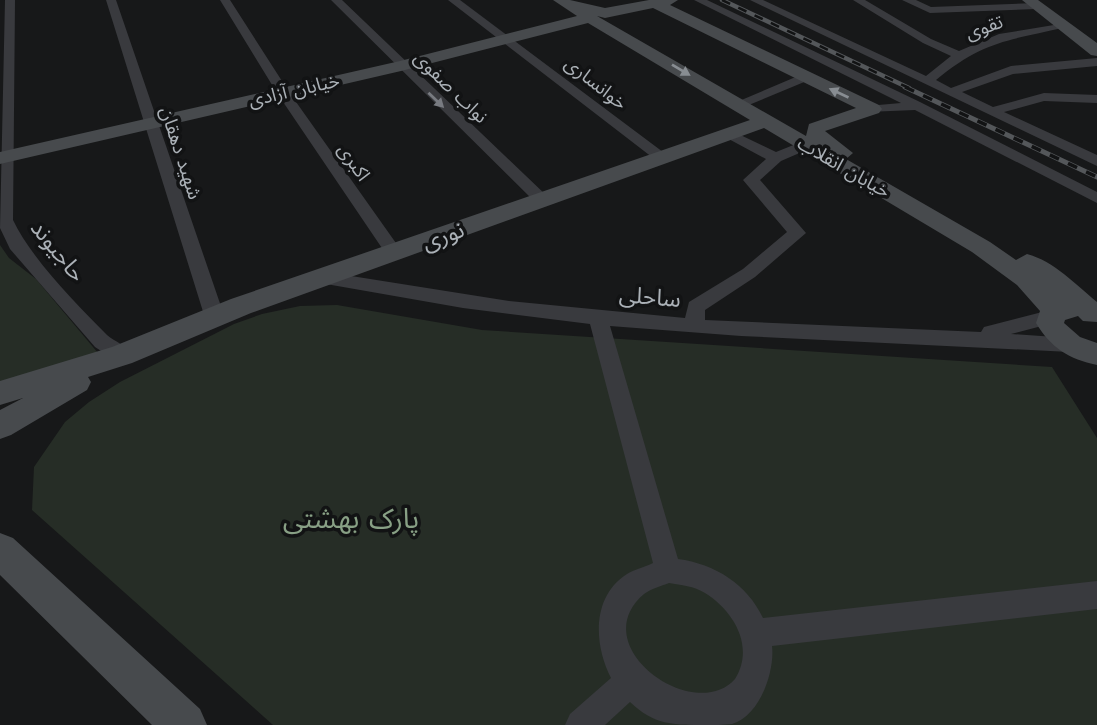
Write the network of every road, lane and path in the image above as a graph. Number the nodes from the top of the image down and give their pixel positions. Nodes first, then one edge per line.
1 (9, 0) edge
2 (111, 0) edge
3 (225, 0) edge
4 (336, 0) edge
5 (453, 0) edge
6 (560, 0) edge
7 (567, 0) edge
8 (699, 0) edge
9 (755, 0) edge
10 (858, 0) edge
11 (907, 0) edge
12 (663, 2) edge
13 (1036, 2) edge
14 (596, 15) junction
15 (1062, 25) junction
16 (1097, 37) edge
17 (506, 38) junction
18 (1097, 51) edge
19 (959, 55) junction
20 (1097, 62) edge
21 (401, 66) junction
22 (805, 77) junction
23 (928, 81) junction
24 (951, 92) junction
25 (283, 93) junction
26 (1097, 99) edge
27 (971, 101) junction
28 (738, 104) junction
29 (917, 106) junction
30 (872, 109) junction
31 (993, 112) junction
32 (933, 114) junction
33 (766, 121) junction
34 (151, 123) junction
35 (730, 134) junction
36 (813, 142) junction
37 (3, 157) edge
38 (662, 158) junction
39 (776, 159) junction
40 (1097, 161) edge
41 (1097, 198) edge
42 (542, 200) junction
43 (394, 253) junction
44 (326, 278) junction
45 (1053, 314) junction
46 (1095, 315) edge
47 (598, 317) junction
48 (215, 318) junction
49 (694, 326) junction
50 (972, 337) junction
51 (1082, 349) edge
52 (121, 355) junction
53 (1097, 374) edge
54 (0, 393) edge
55 (0, 426) edge
56 (0, 550) edge
57 (668, 570) junction
58 (1097, 595) edge
59 (755, 633) junction
60 (627, 684) junction
61 (702, 722) edge
62 (184, 725) edge
63 (581, 725) edge

1 - 37 street, حاجیوند
2 - 34 street, شهید دهقان
3 - 25 street, اکبری
4 - 21 street, نواب صفوی
5 - 17 street, خوانساری
6 - 14 main road, خیابان انقلاب
7 - 14 main road
8 - 29 street
9 - 23 street
10 - 19 street
11 - 13 street
12 - 14 main road, خیابان آزادی
12 - 22 main road
13 - 15 main road
13 - 16 main road
14 - 17 main road, خیابان آزادی
14 -> 28 main road, خیابان انقلاب
15 - 18 main road
15 - 19 street, تقوی
17 - 21 main road, خیابان آزادی
17 - 38 street, خوانساری
19 - 23 street, تقوی
20 - 24 street
21 - 25 main road, خیابان آزادی
21 -> 42 street, نواب صفوی
22 - 28 street
30 -> 22 main road
23 - 24 street
24 - 27 street
25 - 34 main road, خیابان آزادی
25 - 43 street, اکبری
26 - 31 street
27 - 31 street
27 - 32 street
28 - 33 main road, خیابان انقلاب
29 - 30 street
29 - 32 street
30 - 36 main road
31 - 40 street
32 - 41 street
33 - 35 main road, نوری
33 - 36 main road, خیابان انقلاب
34 - 37 main road, خیابان آزادی
34 - 48 street, شهید دهقان
35 - 38 main road, نوری
35 - 39 street
36 - 39 street
36 - 45 main road, خیابان انقلاب
36 - 46 main road, خیابان انقلاب
37 - 52 street, حاجیوند
38 - 42 main road, نوری
39 - 49 street
42 - 43 main road, نوری
43 - 44 main road, نوری
44 - 47 street, ساحلی
44 - 48 main road, نوری
45 - 46 main road
45 - 50 street
45 - 51 main road, خیابان انقلاب
47 - 49 street, ساحلی
47 - 57 street
48 - 52 main road, نوری
49 - 50 street, ساحلی
50 - 51 street
51 - 53 main road, خیابان انقلاب
52 - 54 main road
52 - 55 main road
56 - 62 main road
57 - 59 street
57 - 60 street
58 - 59 street
59 - 61 street
60 - 61 street
60 - 63 street

